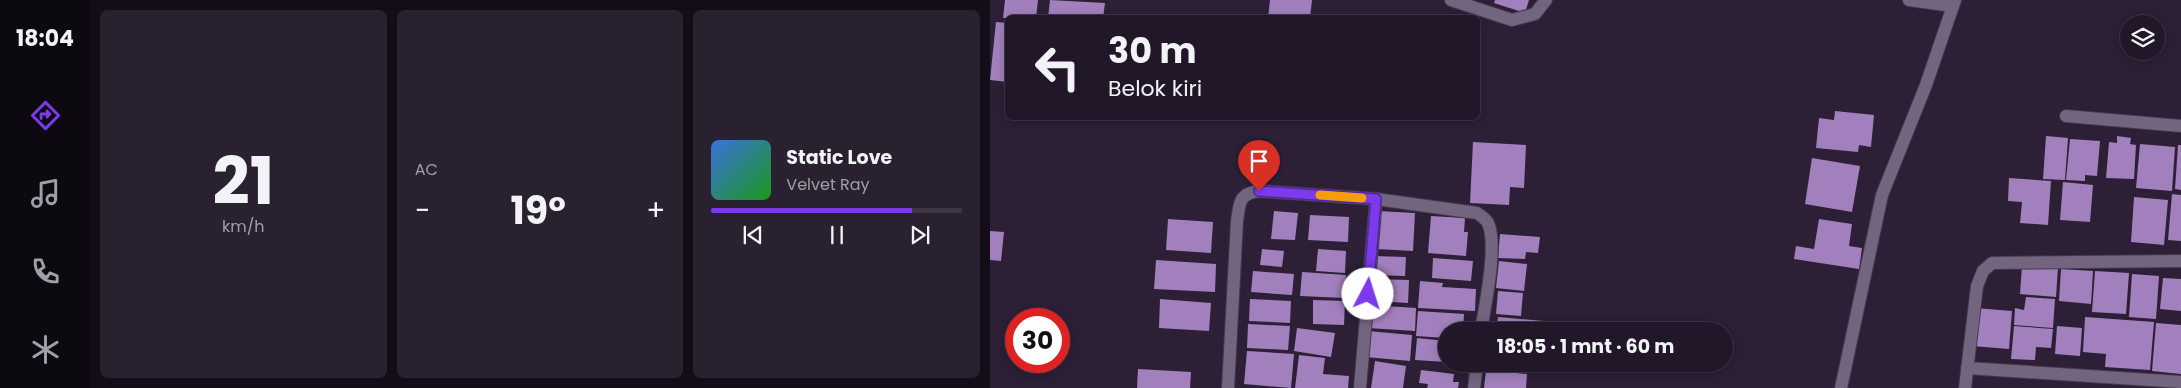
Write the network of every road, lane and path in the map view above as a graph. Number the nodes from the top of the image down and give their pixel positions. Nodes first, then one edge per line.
1 (1451, 0) edge
2 (1546, 0) edge
3 (1909, 0) edge
4 (1954, 3) edge
5 (2066, 116) dead end
6 (2181, 126) edge
7 (1376, 199) junction
8 (2181, 261) edge
9 (1482, 322) edge
10 (1967, 368) junction
11 (1476, 372) edge
12 (2181, 382) edge
13 (1228, 388) edge
14 (1360, 388) edge
15 (1474, 388) edge
16 (1841, 388) edge
17 (1966, 388) edge

1 - 2 street
3 - 4 street
4 - 16 street
5 - 6 street
7 - 9 street
7 - 13 street
7 - 14 street
8 - 10 street
10 - 12 street
10 - 17 street
11 - 15 street

